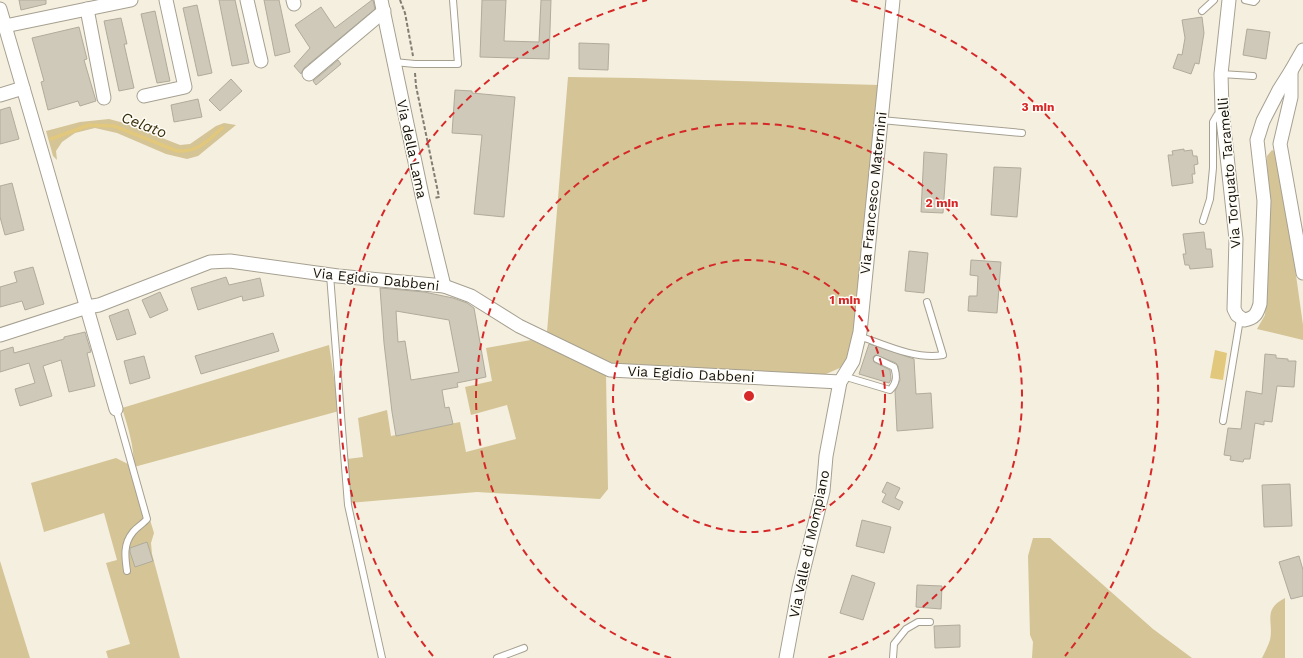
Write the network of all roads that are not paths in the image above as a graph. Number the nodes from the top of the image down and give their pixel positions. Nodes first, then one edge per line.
1 (131, 0) edge
2 (166, 0) edge
3 (247, 0) edge
4 (453, 0) edge
5 (893, 0) edge
6 (1214, 0) edge
7 (1229, 0) edge
8 (1245, 0) edge
9 (1256, 0) edge
10 (382, 6) edge
11 (0, 9) edge
12 (87, 9) junction
13 (1202, 11) dead end
14 (5, 26) junction
15 (1303, 50) edge
16 (261, 61) dead end
17 (394, 62) junction
18 (1291, 71) junction
19 (309, 74) dead end
20 (1221, 74) junction
21 (1253, 76) dead end
22 (23, 88) junction
23 (0, 95) edge
24 (144, 96) dead end
25 (104, 98) dead end
26 (1222, 110) junction
27 (881, 120) junction
28 (1022, 133) dead end
29 (1257, 140) junction
30 (1280, 144) junction
31 (1203, 221) dead end
32 (1303, 273) edge
33 (330, 275) junction
34 (444, 286) junction
35 (927, 302) dead end
36 (86, 307) junction
37 (1240, 319) junction
38 (0, 335) edge
39 (859, 336) junction
40 (877, 359) dead end
41 (842, 379) junction
42 (116, 409) joint
43 (1223, 421) dead end
44 (127, 571) dead end
45 (930, 622) dead end
46 (524, 648) dead end
47 (382, 658) edge
48 (497, 658) edge
49 (786, 658) edge
50 (893, 658) edge

1 - 12 street
2 - 24 street
3 - 16 street
4 - 17 lane
5 - 27 street, Via Francesco Maternini
6 - 13 lane
7 - 20 street, Via Torquato Taramelli
8 - 9 lane
10 - 17 street, Via della Lama
10 - 19 street, Via della Lama
11 - 14 street
12 - 14 street
12 - 25 street
14 - 22 street
15 - 18 street, Via Torquato Taramelli
17 - 34 street, Via della Lama
18 - 29 street, Via Torquato Taramelli
18 - 30 street, Via Torquato Taramelli
20 - 21 lane
20 - 26 street, Via Torquato Taramelli
22 - 23 street
22 - 36 street
26 - 31 lane
26 - 37 street, Via Torquato Taramelli
27 - 28 lane
27 - 39 street, Via Francesco Maternini
29 - 30 street
29 - 37 street, Via Torquato Taramelli
30 - 32 street, Via Torquato Taramelli
33 - 34 street, Via Egidio Dabbeni
33 - 36 street, Via Egidio Dabbeni
33 - 47 lane
34 - 41 street, Via Egidio Dabbeni
35 - 39 lane
36 - 38 street, Via Egidio Dabbeni
36 - 42 street
37 - 43 lane
39 - 41 street, Via Francesco Maternini
40 - 41 lane
41 - 49 street, Via Valle di Mompiano
42 - 44 lane
45 - 50 lane
46 - 48 lane

